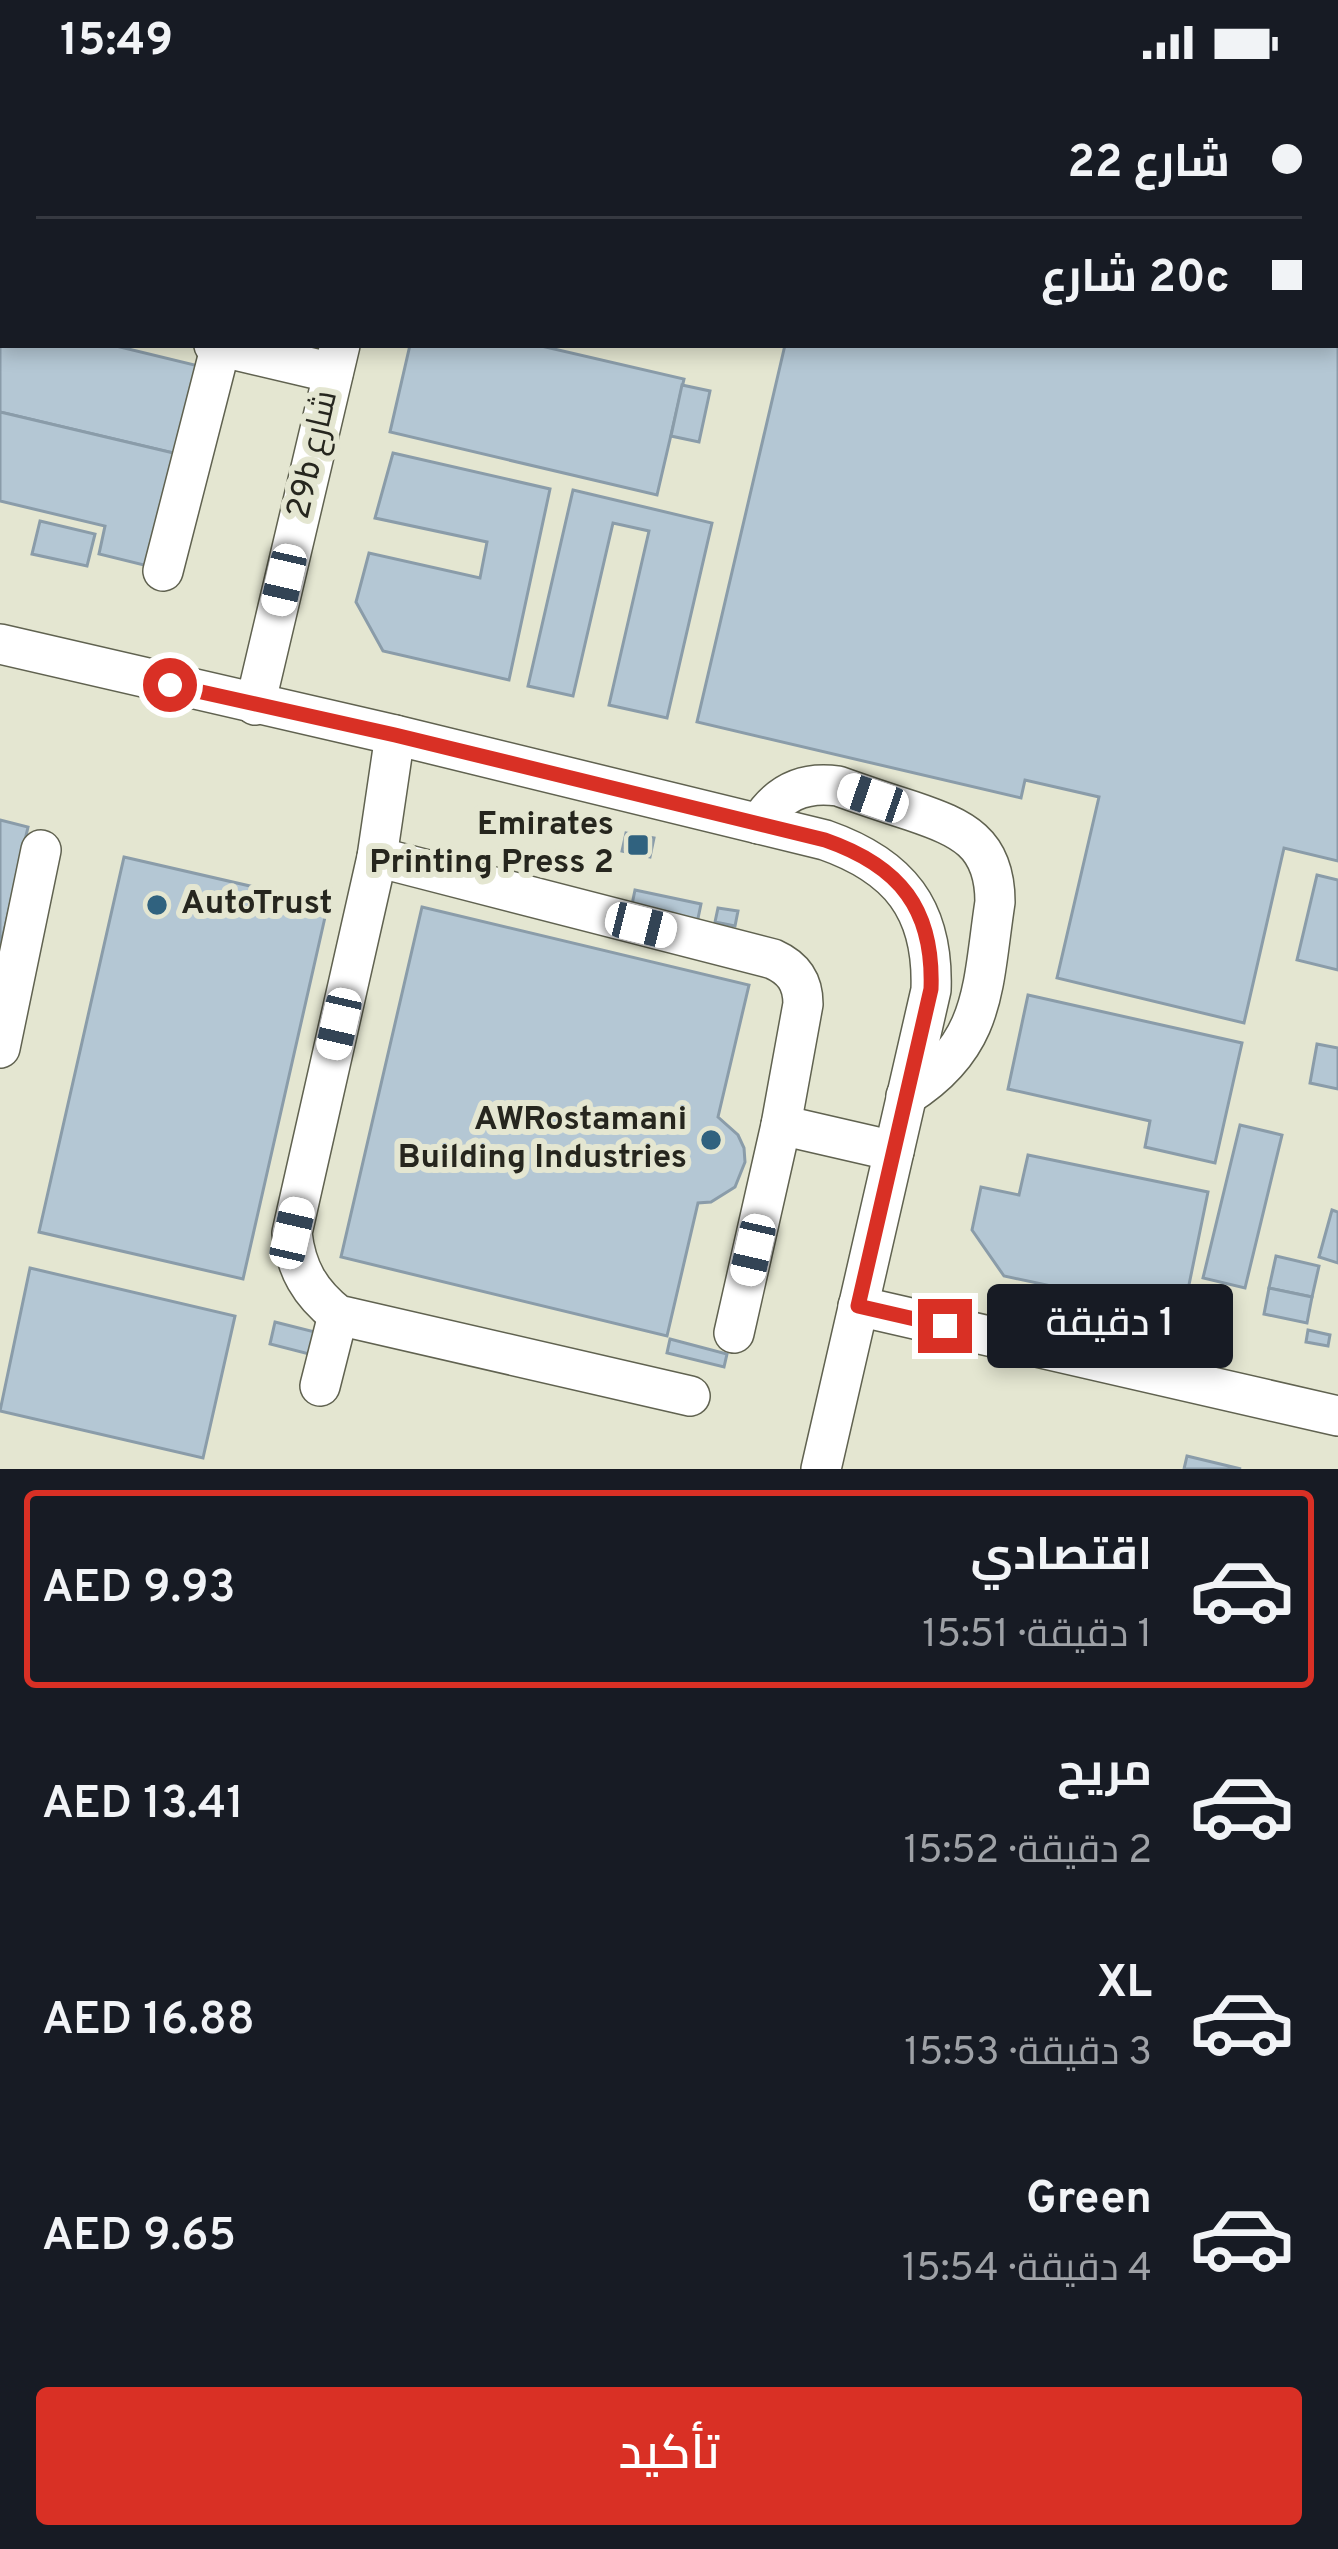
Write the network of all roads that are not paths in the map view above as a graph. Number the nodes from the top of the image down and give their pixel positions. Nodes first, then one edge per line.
1 (218, 348) edge
2 (236, 348) edge
3 (336, 359) edge
4 (163, 571) dead end
5 (0, 644) edge
6 (256, 705) junction
7 (395, 735) junction
8 (759, 824) junction
9 (41, 850) dead end
10 (376, 857) junction
11 (0, 1048) edge
12 (906, 1096) junction
13 (781, 1125) junction
14 (894, 1151) junction
15 (858, 1306) junction
16 (338, 1315) junction
17 (734, 1334) dead end
18 (320, 1386) dead end
19 (690, 1396) dead end
20 (1338, 1416) edge
21 (820, 1469) edge

1 - 4 street
2 - 3 street
3 - 6 street, 29b شارع
5 - 6 street
6 - 7 street
7 - 8 street
7 - 10 street
8 - 12 street
8 - 12 street
9 - 11 street
10 - 13 street
10 - 16 street
12 - 14 street
13 - 14 street
13 - 17 street
14 - 15 street
15 - 20 street
15 - 21 street
16 - 18 street
16 - 19 street

